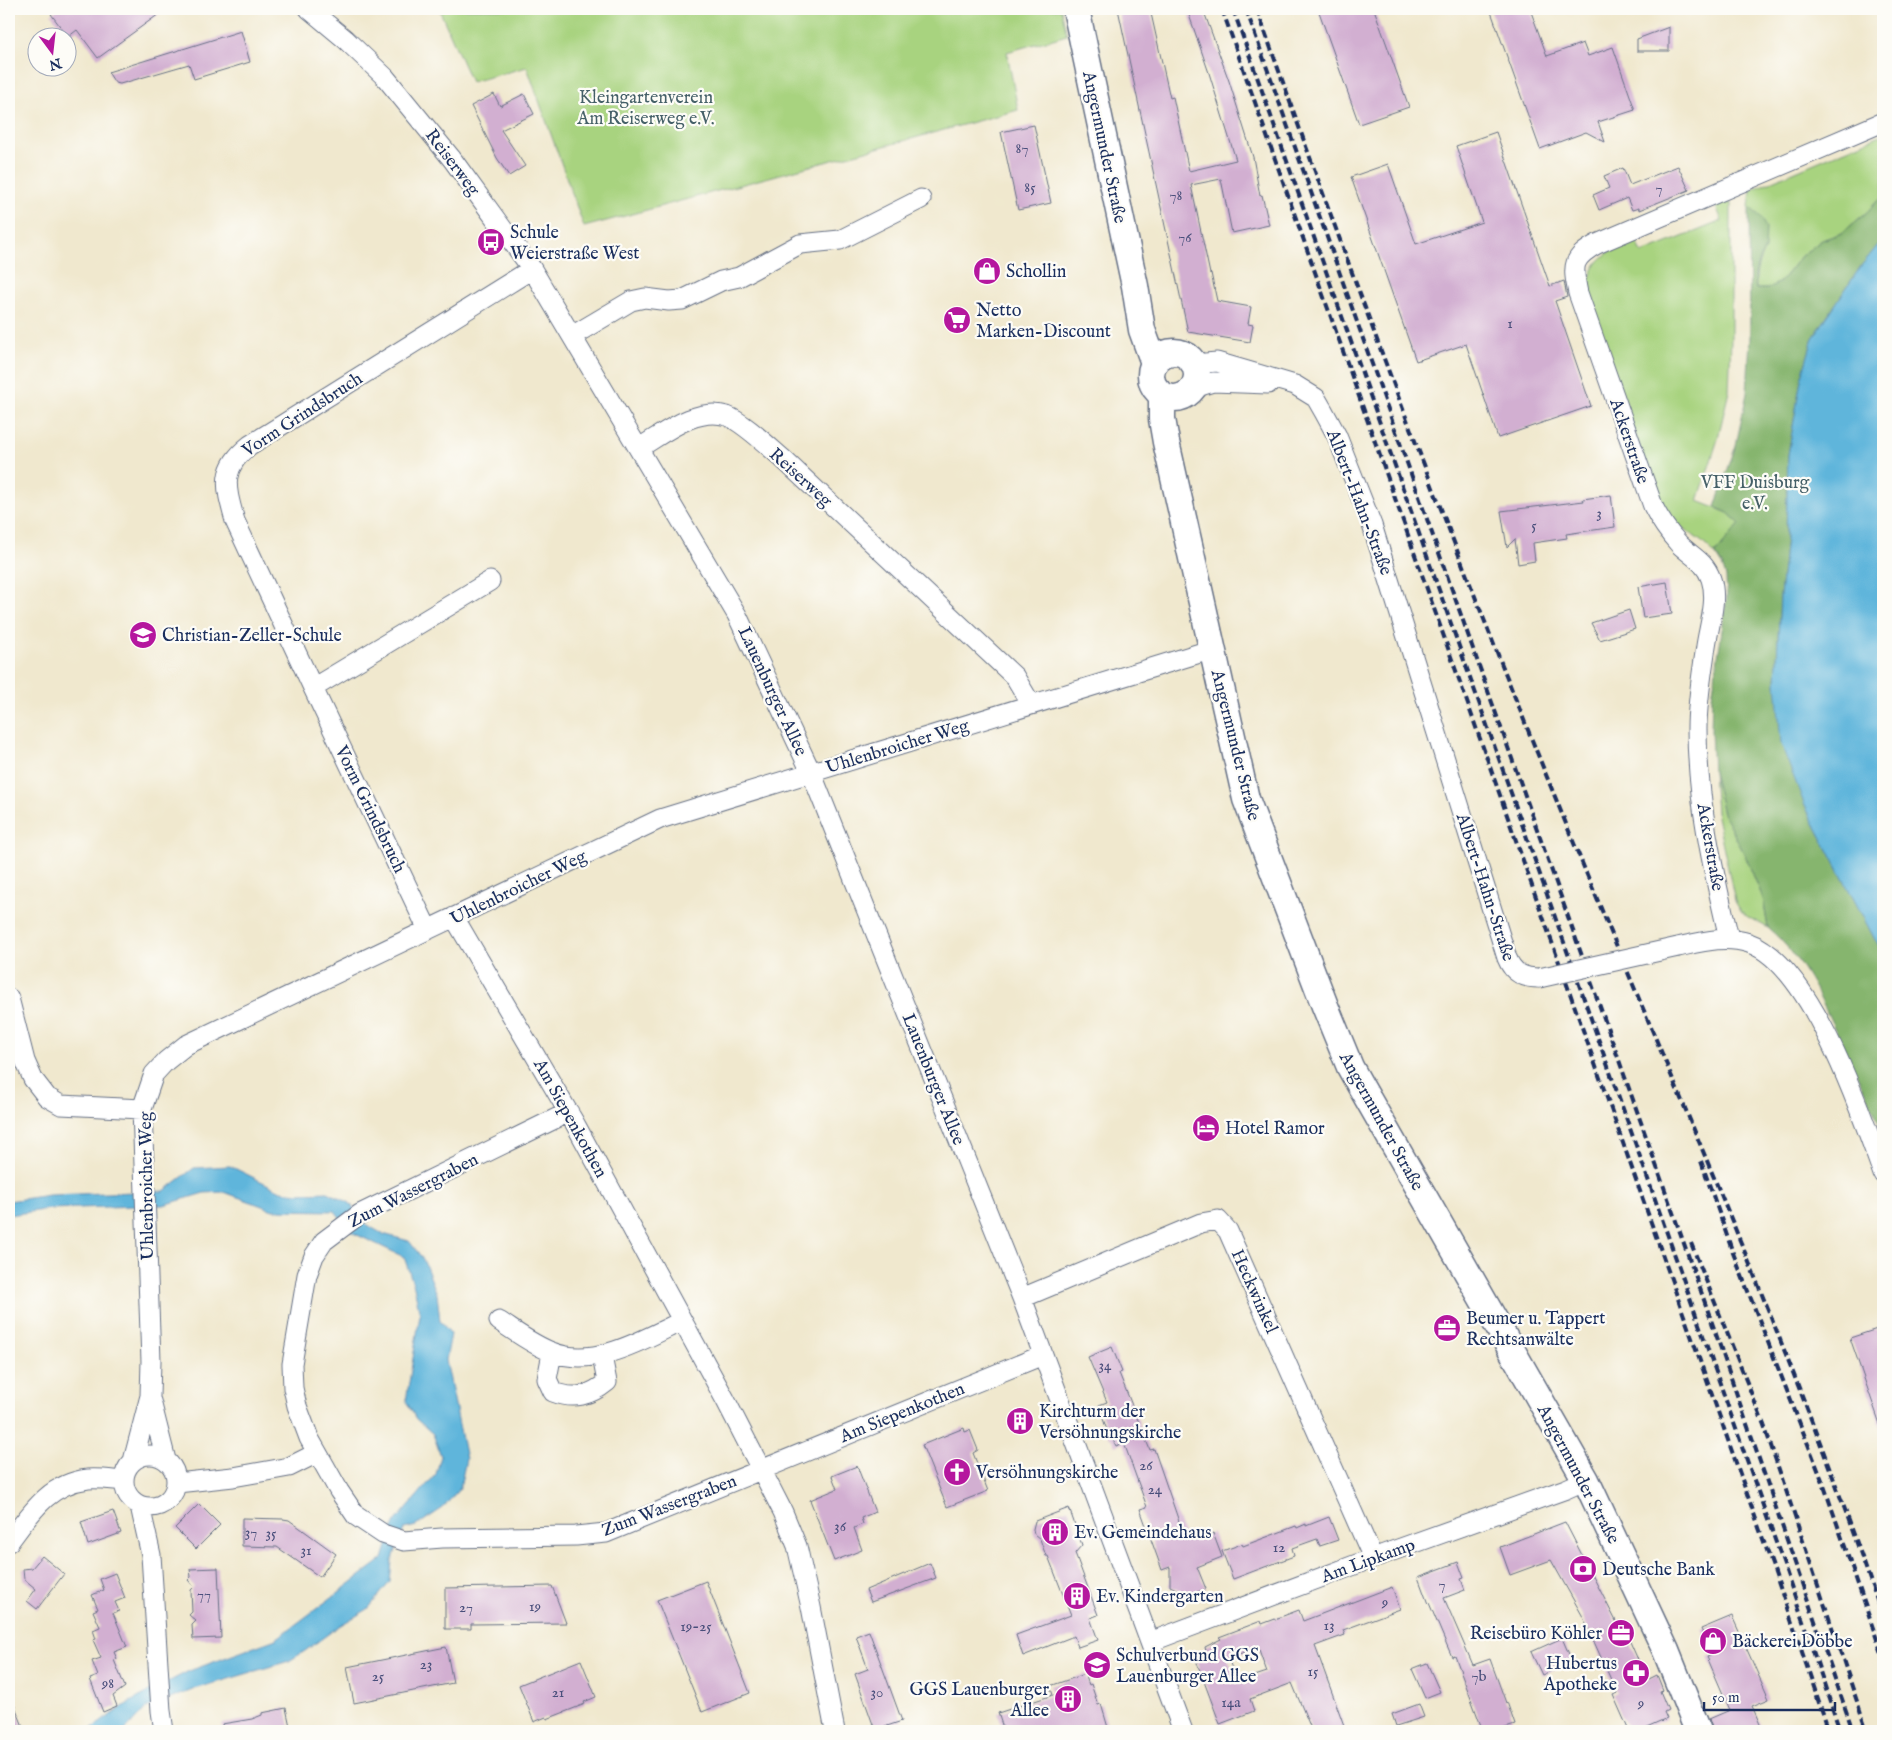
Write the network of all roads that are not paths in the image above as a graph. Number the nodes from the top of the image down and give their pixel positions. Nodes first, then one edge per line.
1 (309, 9) edge
2 (1076, 9) edge
3 (1883, 122) edge
4 (921, 199) dead end
5 (532, 269) junction
6 (572, 336) junction
7 (1175, 360) junction
8 (1294, 385) junction
9 (1177, 394) junction
10 (639, 448) junction
11 (490, 580) dead end
12 (1213, 649) junction
13 (313, 688) junction
14 (1031, 704) junction
15 (811, 772) junction
16 (454, 918) junction
17 (428, 930) junction
18 (1729, 938) junction
19 (9, 998) edge
20 (142, 1109) junction
21 (569, 1112) junction
22 (1883, 1174) edge
23 (1022, 1298) junction
24 (499, 1320) dead end
25 (682, 1321) junction
26 (552, 1353) junction
27 (1044, 1355) junction
28 (602, 1356) junction
29 (150, 1396) junction
30 (317, 1453) junction
31 (166, 1460) junction
32 (133, 1461) junction
33 (761, 1470) junction
34 (1586, 1480) junction
35 (124, 1481) junction
36 (177, 1483) junction
37 (150, 1506) junction
38 (9, 1542) edge
39 (1373, 1558) junction
40 (1150, 1642) junction
41 (164, 1731) edge
42 (835, 1731) edge
43 (1183, 1731) edge
44 (1698, 1731) edge

1 - 5 street, Reiserweg
2 - 7 main road, Angermunder Straße
3 - 18 street, Ackerstraße
4 - 6 street
5 - 6 street, Reiserweg
5 - 13 street, Vorm Grindsbruch
6 - 10 street, Reiserweg
7 - 8 street, Albert-Hahn-Straße
7 - 9 main road, Angermunder Straße
7 - 9 main road
8 - 9 street, Albert-Hahn-Straße
8 - 18 street, Albert-Hahn-Straße, bridge
9 - 12 main road, Angermunder Straße
10 - 14 street, Reiserweg
10 - 15 street, Lauenburger Allee
11 - 13 street
12 - 14 street, Uhlenbroicher Weg
12 - 34 main road, Angermunder Straße
13 - 17 street, Vorm Grindsbruch
14 - 15 street, Uhlenbroicher Weg
15 - 16 street, Uhlenbroicher Weg
15 - 23 street, Lauenburger Allee
16 - 17 street, Uhlenbroicher Weg
16 - 21 street, Am Siepenkothen
17 - 20 street, Uhlenbroicher Weg
18 - 22 street, Albert-Hahn-Straße
19 - 20 street
20 - 29 street, Uhlenbroicher Weg
21 - 25 street, Am Siepenkothen
21 - 30 street, Zum Wassergraben
23 - 27 street, Lauenburger Allee
23 - 39 street, Heckwinkel
24 - 26 street
25 - 28 street
25 - 33 street, Am Siepenkothen
26 - 28 street
26 - 28 street
27 - 33 street, Am Siepenkothen
27 - 40 street, Lauenburger Allee
29 - 31 street, Uhlenbroicher Weg
29 - 32 street, Uhlenbroicher Weg
30 - 33 street, Zum Wassergraben
30 - 36 street
31 - 32 street
31 - 36 street, Uhlenbroicher Weg
32 - 35 street, Uhlenbroicher Weg
33 - 42 street, Am Siepenkothen
34 - 39 street, Am Lipkamp
34 - 44 main road, Angermunder Straße
35 - 37 street
35 - 38 street
36 - 37 street
37 - 41 street
39 - 40 street, Am Lipkamp
40 - 43 street, Lauenburger Allee

